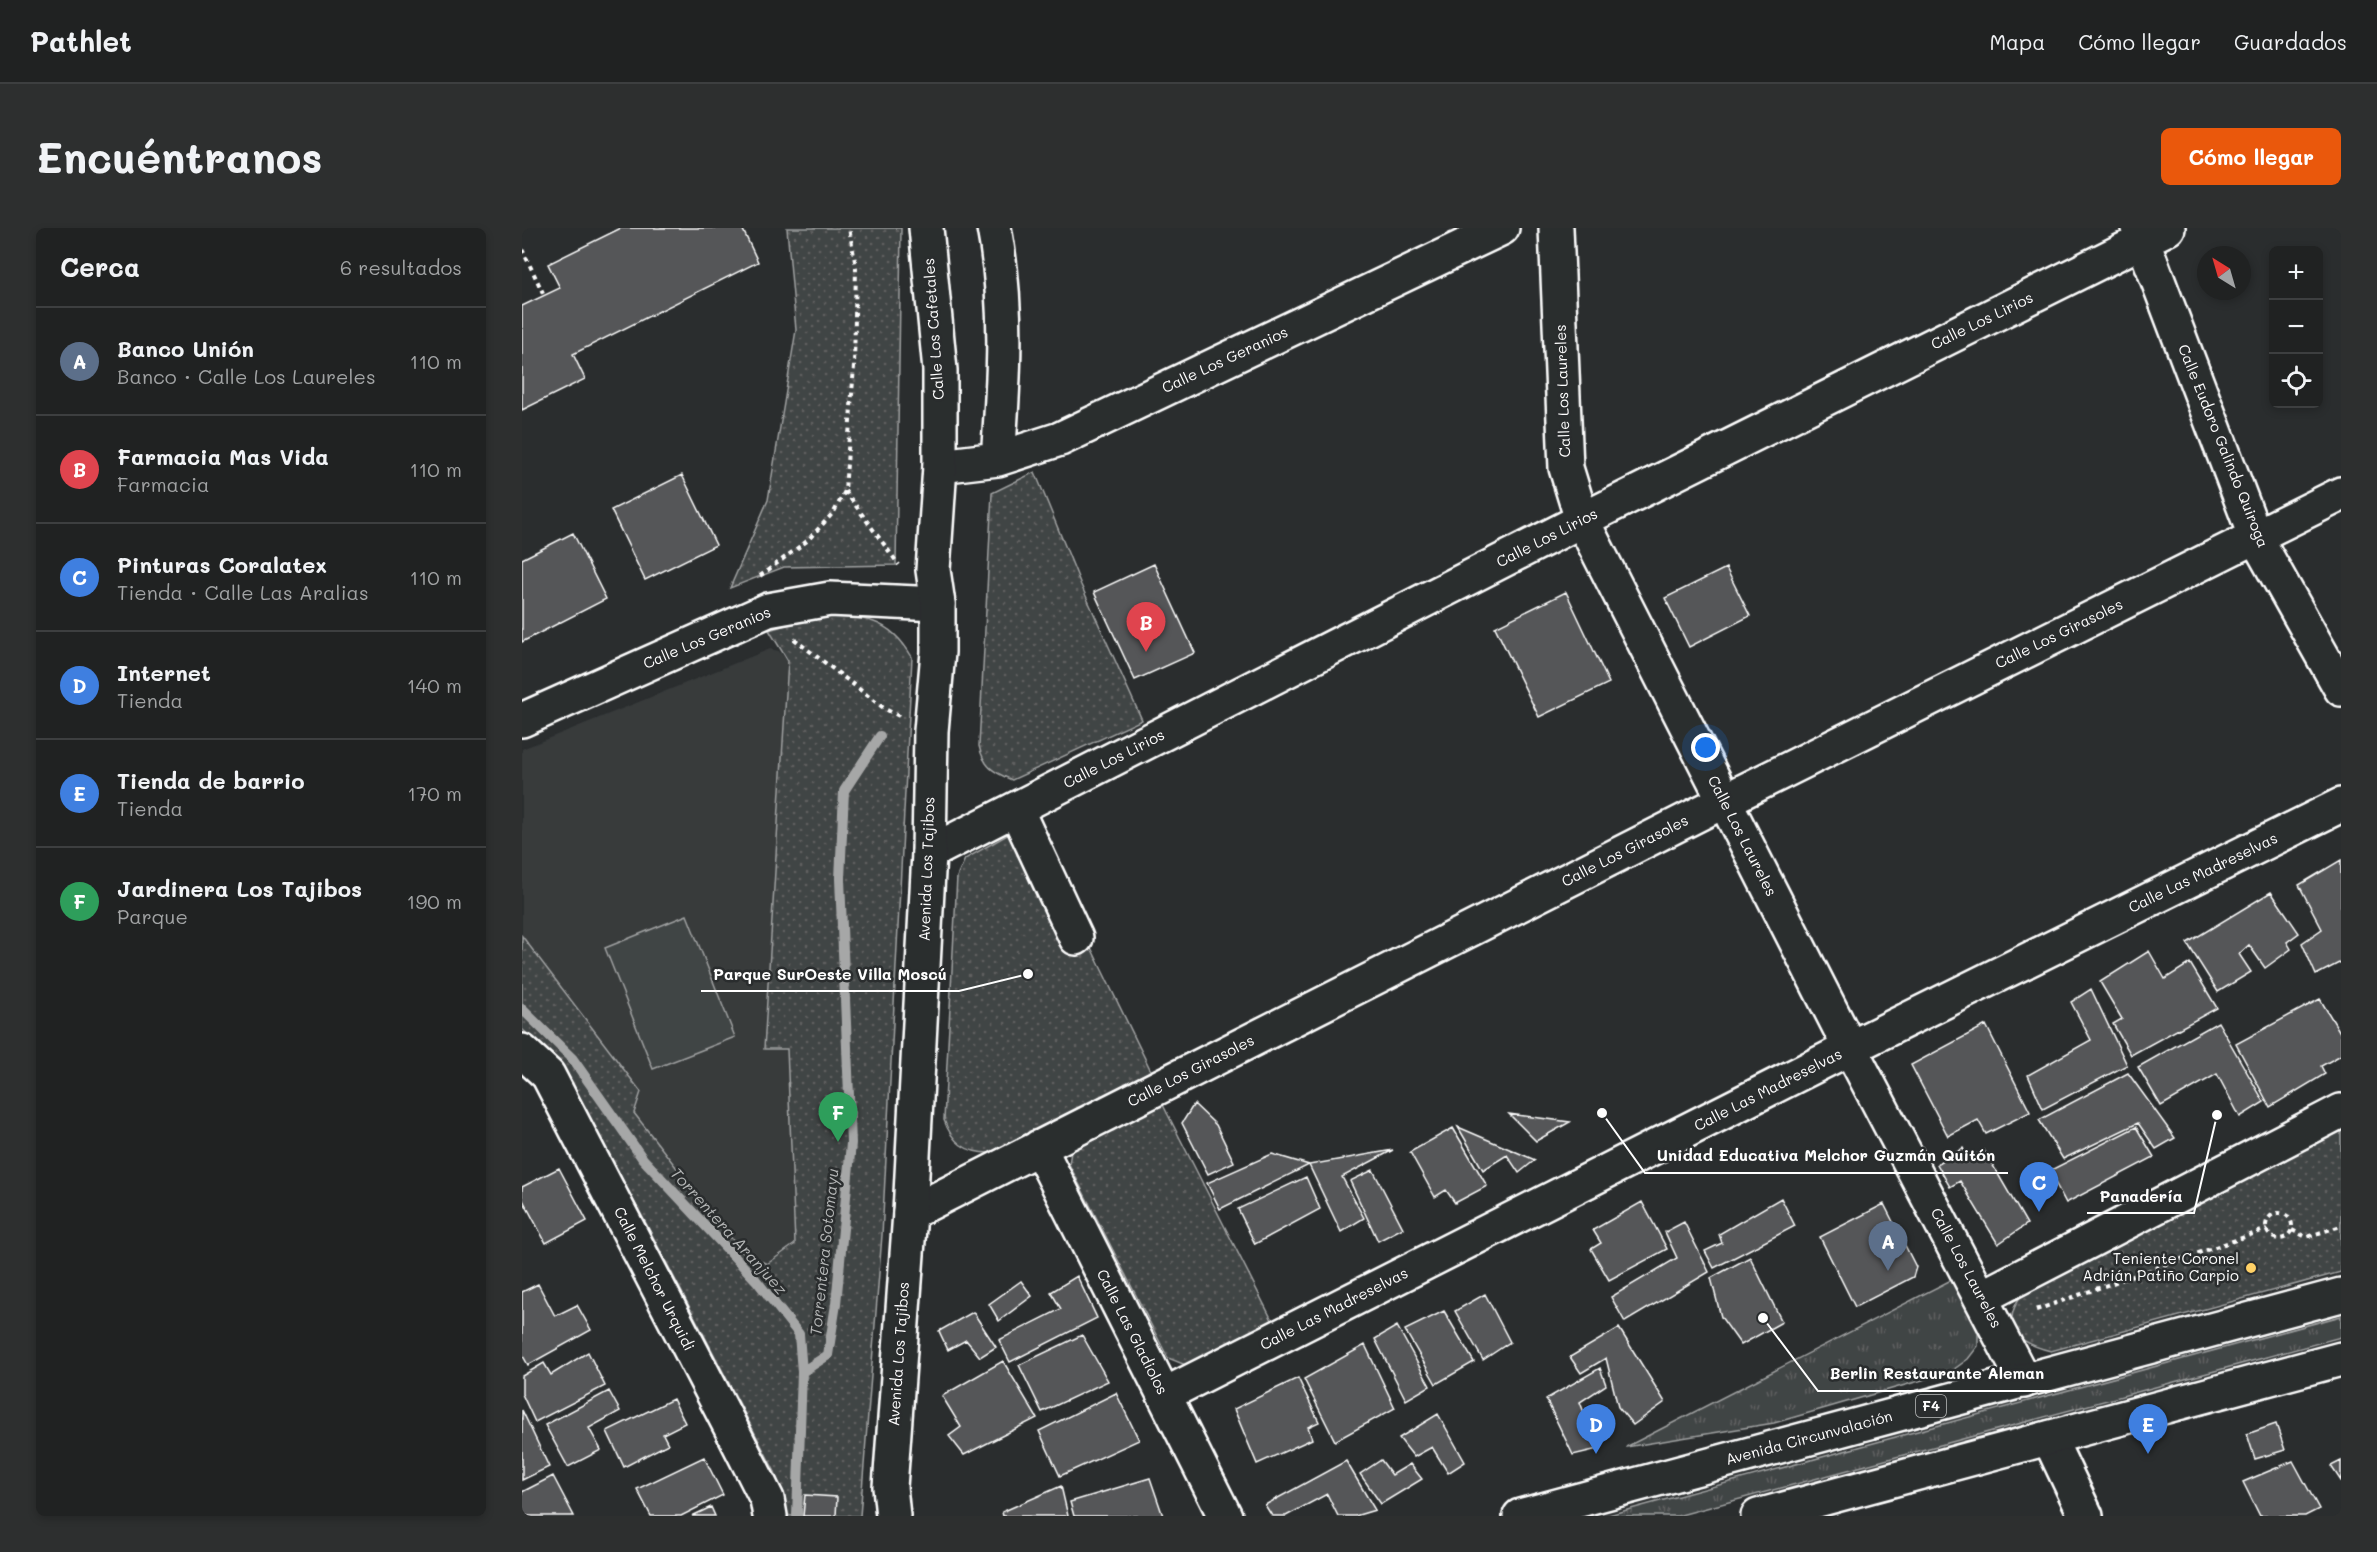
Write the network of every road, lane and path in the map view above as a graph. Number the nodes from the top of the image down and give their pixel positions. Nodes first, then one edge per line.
1 (849, 228) edge
2 (926, 228) edge
3 (994, 228) edge
4 (1502, 228) edge
5 (1556, 228) edge
6 (2149, 232) edge
7 (522, 249) edge
8 (544, 295) dead end
9 (998, 459) junction
10 (940, 466) junction
11 (845, 491) junction
12 (2341, 494) edge
13 (1582, 520) junction
14 (2255, 536) junction
15 (933, 570) junction
16 (938, 604) junction
17 (768, 610) junction
18 (2341, 689) edge
19 (522, 720) edge
20 (931, 731) junction
21 (1724, 801) junction
22 (2341, 805) edge
23 (1016, 809) junction
24 (929, 853) junction
25 (1076, 938) dead end
26 (1850, 1048) junction
27 (522, 1051) edge
28 (2341, 1111) edge
29 (1039, 1147) junction
30 (910, 1213) junction
31 (2341, 1226) edge
32 (2267, 1229) junction
33 (2291, 1230) junction
34 (2341, 1295) edge
35 (1982, 1297) junction
36 (2027, 1313) dead end
37 (2341, 1359) edge
38 (2024, 1381) junction
39 (1164, 1395) junction
40 (2049, 1438) junction
41 (888, 1507) edge
42 (770, 1516) edge
43 (1225, 1516) edge
44 (1520, 1516) edge
45 (1758, 1516) edge
46 (2086, 1516) edge

1 - 11 path
2 - 10 main road, Calle Los Cafetales
3 - 9 main road
4 - 9 main road, Calle Los Geranios
5 - 13 main road, Calle Los Laureles
6 - 13 main road, Calle Los Lirios
6 - 14 main road, Calle Eudoro Galindo Quiroga
7 - 8 path
9 - 10 main road, Calle Los Geranios
10 - 15 main road, Avenida Los Tajibos
11 - 15 path
11 - 17 path
12 - 14 main road, Calle Los Girasoles
13 - 21 main road, Calle Los Laureles
13 - 23 main road, Calle Los Lirios
14 - 18 main road, Calle Eudoro Galindo Quiroga
14 - 21 main road, Calle Los Girasoles
15 - 16 main road, Avenida Los Tajibos
16 - 17 main road, Calle Los Geranios
16 - 20 main road, Avenida Los Tajibos
17 - 19 main road, Calle Los Geranios
17 - 20 path
20 - 24 main road, Avenida Los Tajibos
21 - 26 main road, Calle Los Laureles
21 - 29 main road, Calle Los Girasoles
22 - 26 main road, Calle Las Madreselvas
23 - 24 main road, Calle Los Lirios
23 - 25 main road
24 - 30 main road, Avenida Los Tajibos
26 - 35 main road, Calle Los Laureles
26 - 39 main road, Calle Las Madreselvas
27 - 42 main road, Calle Melchor Urquidi
28 - 35 main road
29 - 30 main road, Calle Los Girasoles
29 - 39 main road, Calle Las Gladiolos
30 - 41 main road, Avenida Los Tajibos
31 - 33 path
32 - 33 path
32 - 33 path
32 - 36 path
34 - 38 main road, Avenida Circunvalación / F4
35 - 38 main road, Calle Los Laureles
37 - 40 main road
38 - 44 main road, Avenida Circunvalación / F4
39 - 43 main road, Calle Las Gladiolos
40 - 45 main road
40 - 46 main road

